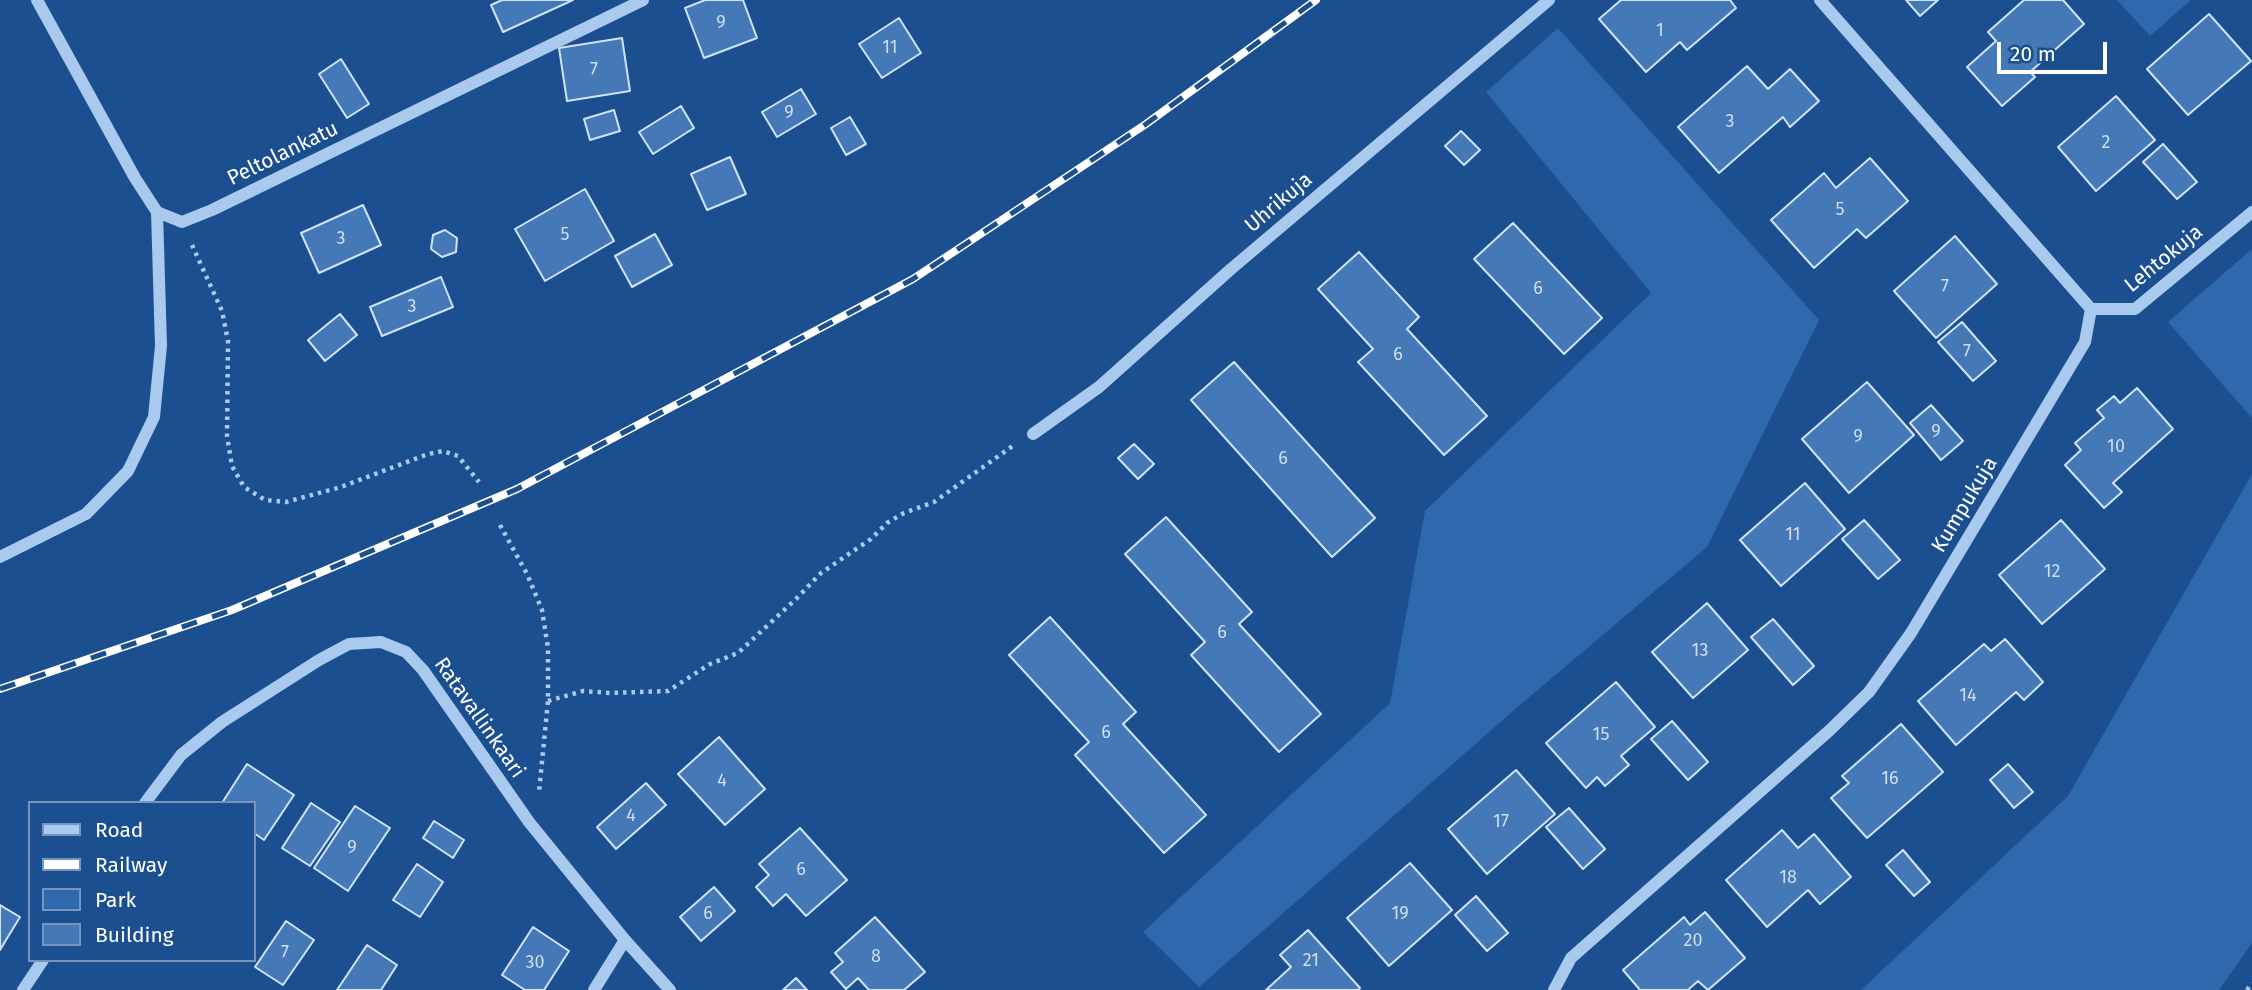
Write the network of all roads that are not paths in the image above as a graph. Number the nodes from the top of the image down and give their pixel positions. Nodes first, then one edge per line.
1 (37, 0) edge
2 (643, 0) edge
3 (1549, 0) edge
4 (1820, 0) edge
5 (158, 212) junction
6 (2252, 212) edge
7 (2091, 309) junction
8 (1033, 434) road end
9 (0, 557) edge
10 (146, 801) edge
11 (625, 940) junction
12 (42, 962) edge
13 (23, 990) edge
14 (594, 990) edge
15 (670, 990) edge
16 (1554, 990) edge

1 - 5 street
2 - 5 street, Peltolankatu
3 - 8 street, Uhrikuja
4 - 7 street
5 - 9 street
6 - 7 street, Lehtokuja
7 - 16 street, Kumpukuja
10 - 11 street, Ratavallinkaari
11 - 14 street
11 - 15 street, Ratavallinkaari
12 - 13 street

